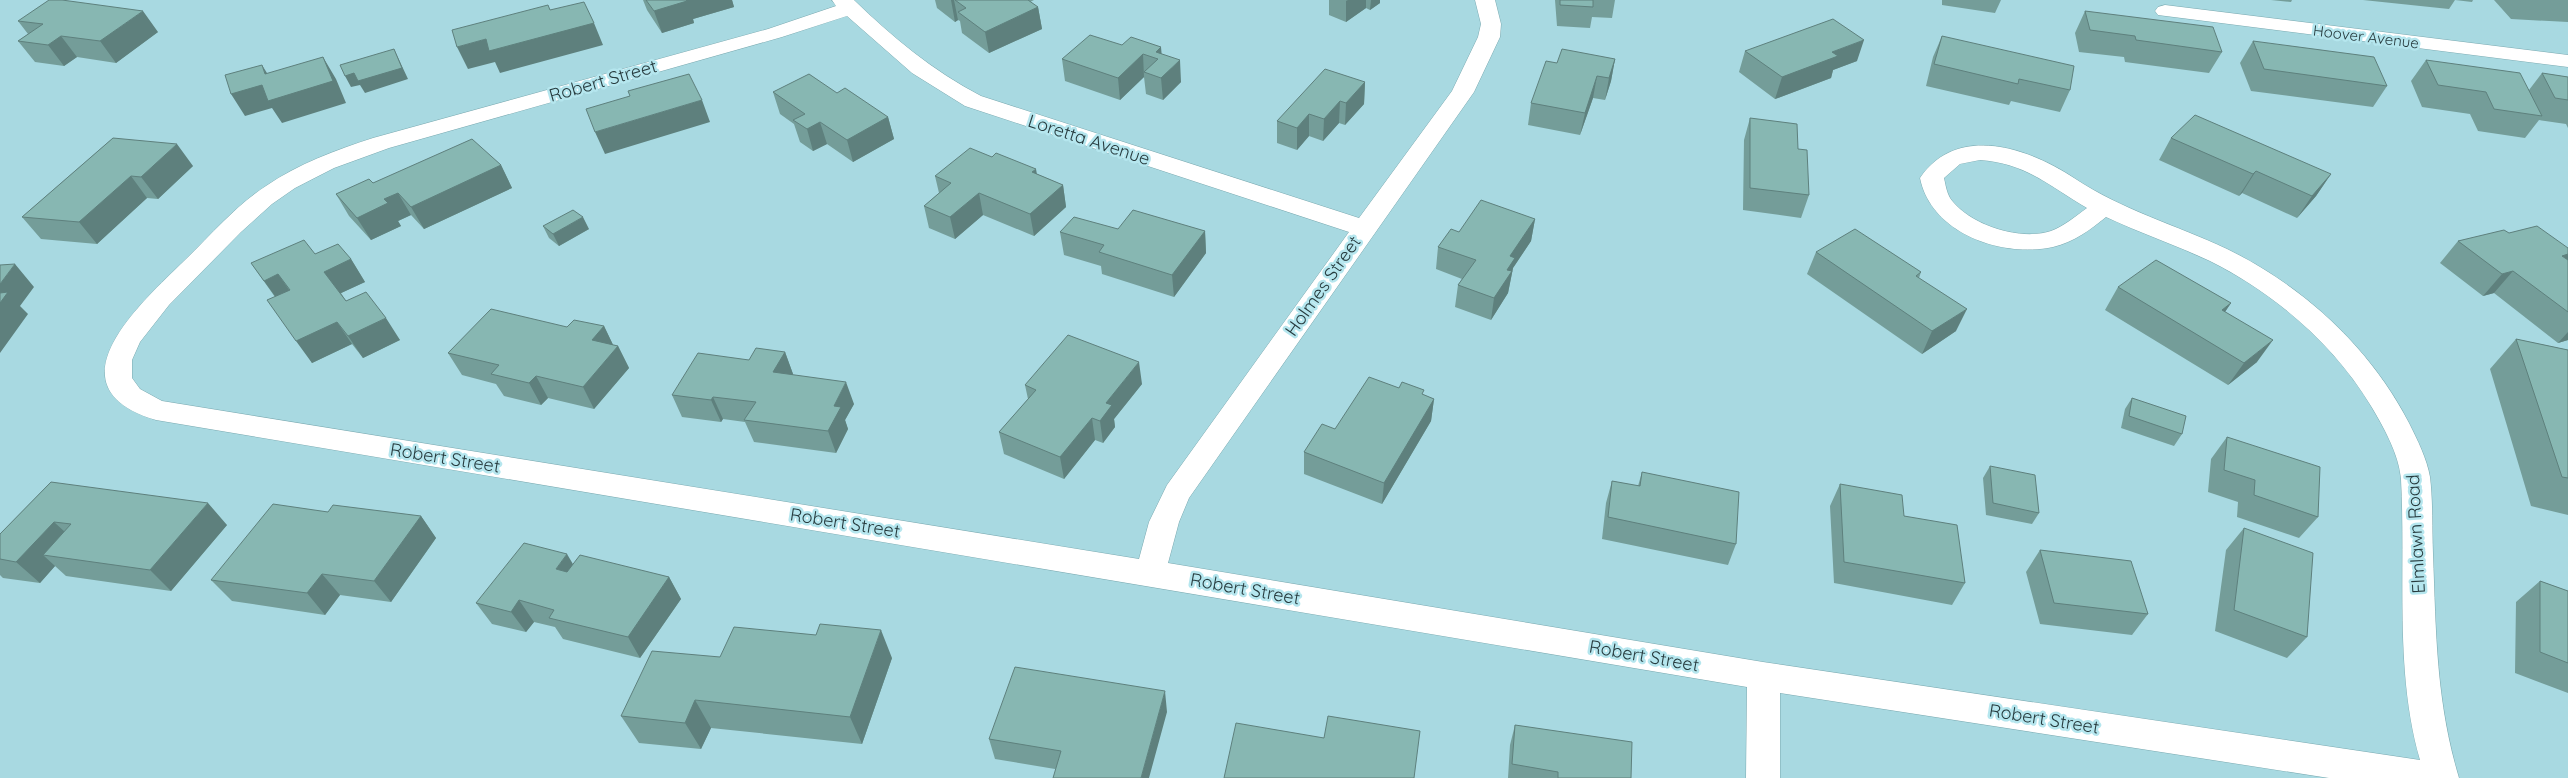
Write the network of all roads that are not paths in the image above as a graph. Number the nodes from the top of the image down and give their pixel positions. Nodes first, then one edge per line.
1 (1485, 0) edge
2 (847, 4) edge
3 (2165, 11) dead end
4 (2568, 61) edge
5 (2104, 207) junction
6 (1364, 228) junction
7 (1150, 573) junction
8 (1763, 676) junction
9 (1763, 778) edge
10 (2432, 778) edge
11 (2442, 778) edge

1 - 6 street, Holmes Street
2 - 6 street, Loretta Avenue
2 - 7 street, Robert Street
3 - 4 street, Hoover Avenue
5 - 5 street, Elmlawn Road
5 - 11 street, Elmlawn Road
6 - 7 street, Holmes Street
7 - 8 street, Robert Street
8 - 9 street
8 - 10 street, Robert Street

